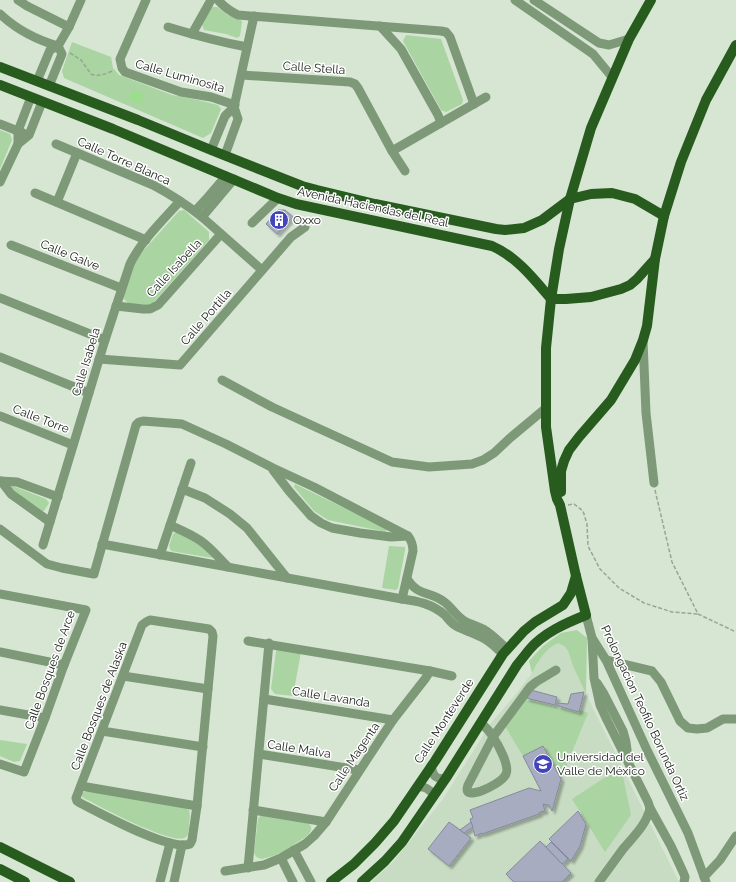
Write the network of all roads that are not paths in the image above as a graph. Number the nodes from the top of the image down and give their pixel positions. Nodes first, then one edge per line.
1 (18, 0) edge
2 (81, 0) edge
3 (146, 0) edge
4 (211, 0) edge
5 (218, 0) edge
6 (515, 0) edge
7 (534, 0) edge
8 (651, 0) edge
9 (0, 14) edge
10 (254, 16) junction
11 (380, 26) junction
12 (69, 27) junction
13 (168, 27) dead end
14 (192, 34) junction
15 (629, 38) junction
16 (599, 43) junction
17 (736, 45) edge
18 (58, 46) junction
19 (247, 47) junction
20 (593, 54) junction
21 (0, 67) edge
22 (242, 75) junction
23 (612, 77) junction
24 (37, 81) junction
25 (0, 85) edge
26 (49, 86) junction
27 (31, 97) junction
28 (486, 97) dead end
29 (42, 102) junction
30 (474, 104) junction
31 (234, 106) junction
32 (120, 113) junction
33 (441, 123) junction
34 (0, 124) edge
35 (220, 128) junction
36 (113, 129) junction
37 (18, 131) junction
38 (233, 133) junction
39 (29, 135) junction
40 (18, 144) junction
41 (56, 144) dead end
42 (211, 150) junction
43 (392, 151) junction
44 (77, 153) junction
45 (225, 155) junction
46 (404, 171) dead end
47 (230, 178) junction
48 (0, 182) edge
49 (218, 192) junction
50 (35, 193) dead end
51 (278, 198) junction
52 (570, 199) junction
53 (180, 201) junction
54 (57, 202) junction
55 (375, 204) junction
56 (195, 211) junction
57 (664, 216) junction
58 (202, 217) junction
59 (371, 220) junction
60 (252, 223) dead end
61 (305, 227) dead end
62 (222, 234) junction
63 (146, 240) junction
64 (11, 244) dead end
65 (655, 259) junction
66 (262, 270) junction
67 (121, 288) junction
68 (0, 298) edge
69 (551, 299) junction
70 (116, 306) junction
71 (104, 340) junction
72 (643, 340) junction
73 (0, 357) edge
74 (99, 359) junction
75 (222, 380) dead end
76 (89, 393) junction
77 (546, 408) junction
78 (0, 416) edge
79 (73, 445) junction
80 (191, 462) dead end
81 (273, 468) junction
82 (0, 481) edge
83 (654, 483) road end
84 (182, 489) junction
85 (58, 497) junction
86 (560, 505) junction
87 (50, 522) junction
88 (170, 525) junction
89 (0, 529) edge
90 (408, 536) junction
91 (102, 544) junction
92 (43, 545) dead end
93 (160, 555) junction
94 (228, 567) junction
95 (576, 576) junction
96 (287, 578) junction
97 (407, 579) junction
98 (0, 594) edge
99 (402, 599) junction
100 (586, 615) junction
101 (592, 638) junction
102 (248, 641) dead end
103 (269, 643) junction
104 (505, 651) junction
105 (0, 652) edge
106 (606, 660) junction
107 (64, 665) junction
108 (430, 670) junction
109 (556, 670) dead end
110 (123, 676) junction
111 (452, 676) dead end
112 (208, 689) junction
113 (264, 699) junction
114 (0, 710) edge
115 (45, 718) junction
116 (736, 719) edge
117 (393, 720) junction
118 (481, 723) junction
119 (102, 730) junction
120 (493, 737) junction
121 (203, 746) junction
122 (259, 754) junction
123 (0, 764) edge
124 (432, 766) junction
125 (360, 770) junction
126 (446, 778) junction
127 (81, 786) junction
128 (417, 787) junction
129 (434, 795) junction
130 (197, 806) junction
131 (650, 808) junction
132 (253, 810) junction
133 (326, 822) junction
134 (736, 836) edge
135 (170, 843) junction
136 (182, 846) junction
137 (0, 847) edge
138 (294, 850) junction
139 (281, 858) junction
140 (248, 868) junction
141 (0, 869) edge
142 (225, 872) dead end
143 (705, 880) edge
144 (25, 882) edge
145 (70, 882) edge
146 (160, 882) edge
147 (174, 882) edge
148 (293, 882) edge
149 (311, 882) edge
150 (331, 882) edge
151 (362, 882) edge
152 (599, 882) edge
153 (684, 882) edge

1 - 12 street
2 - 12 street
3 - 31 street, Calle Luminosita
4 - 14 street
5 - 10 street
6 - 20 street
7 - 16 street
8 - 15 main road
9 - 18 street
10 - 11 street
10 - 19 street
11 - 30 street
11 - 33 street
12 - 18 street
13 - 14 street
14 - 19 street
15 - 16 street
15 - 23 main road
16 - 20 street
17 - 57 main road
18 - 24 street
18 - 26 street
19 - 22 street
20 - 23 street
21 - 24 main road, Avenida Haciendas del Real
22 - 31 street
22 - 43 street, Calle Stella
23 - 52 main road
24 - 26 main road, Avenida Haciendas del Real
25 - 27 main road, Avenida Haciendas del Real
26 - 32 main road, Avenida Haciendas del Real
27 - 29 main road, Avenida Haciendas del Real
27 - 37 street
28 - 30 street
29 - 36 main road, Avenida Haciendas del Real
29 - 39 street
30 - 33 street
31 - 35 street
31 - 38 street
32 - 36 main road
32 - 42 main road, Avenida Haciendas del Real
33 - 43 street
34 - 37 street
35 - 38 street
35 - 42 street
36 - 47 main road, Avenida Haciendas del Real
37 - 39 street
37 - 40 street
38 - 45 street
39 - 40 street
40 - 48 street
41 - 44 street, Calle Torre Blanca
42 - 45 main road, Avenida Haciendas del Real
43 - 46 street, Calle Stella
44 - 53 street, Calle Torre Blanca
44 - 54 street
45 - 55 main road, Avenida Haciendas del Real
47 - 49 street
47 - 51 main road, Avenida Haciendas del Real
49 - 56 street
49 - 58 street
50 - 54 street
51 - 59 main road, Avenida Haciendas del Real
51 - 60 street
52 - 55 main road, Avenida Haciendas del Real
52 - 57 main road, Avenida Haciendas del Real
52 - 69 main road
53 - 56 street
53 - 63 street, Calle Isabela
54 - 63 street
55 - 59 main road
56 - 58 street
57 - 65 main road
58 - 62 street
59 - 69 main road, Avenida Haciendas del Real
61 - 66 street, Calle Portilla
62 - 66 street
62 - 70 street, Calle Isabella
63 - 67 street, Calle Isabela
64 - 67 street, Calle Galve
65 - 69 main road
65 - 72 main road
66 - 74 street, Calle Portilla
67 - 70 street, Calle Isabela
68 - 71 street
69 - 77 main road
70 - 71 street, Calle Isabela
71 - 74 street, Calle Isabela
72 - 83 street
72 - 86 main road
73 - 76 street
74 - 76 street, Calle Isabela
75 - 77 street
76 - 79 street, Calle Isabela
77 - 86 main road
78 - 79 street, Calle Torre
79 - 85 street, Calle Isabela
80 - 84 street
81 - 90 street
81 - 90 street
81 - 91 street
82 - 85 street
82 - 87 street
84 - 88 street
84 - 96 street
85 - 87 street, Calle Isabela
86 - 95 main road, Prolongacion Teofilo Borunda Ortiz
87 - 92 street, Calle Isabela
88 - 93 street
88 - 94 street
89 - 91 street
90 - 97 street
91 - 93 street
93 - 94 street
94 - 96 street
95 - 100 main road, Prolongacion Teofilo Borunda Ortiz
95 - 104 main road, Calle Monteverde
96 - 99 street
97 - 99 street
97 - 104 street
98 - 107 street, Calle Bosques de Arce
99 - 104 street
100 - 101 street, Prolongacion Teofilo Borunda Ortiz
100 - 118 main road
101 - 106 street, Prolongacion Teofilo Borunda Ortiz
101 - 131 street
102 - 103 street
103 - 108 street
103 - 113 street
104 - 124 main road, Calle Monteverde
105 - 107 street
106 - 116 street
106 - 143 street, Prolongacion Teofilo Borunda Ortiz
107 - 115 street, Calle Bosques de Arce
108 - 111 street
108 - 117 street, Calle Magenta
109 - 120 street
110 - 112 street
110 - 112 street, Calle Bosques de Alaska
110 - 119 street, Calle Bosques de Alaska
112 - 121 street
113 - 117 street, Calle Lavanda
113 - 122 street
114 - 115 street
115 - 123 street, Calle Bosques de Arce
117 - 125 street, Calle Magenta
118 - 120 street
118 - 126 main road
119 - 121 street
119 - 127 street, Calle Bosques de Alaska
120 - 120 street
121 - 130 street
122 - 125 street, Calle Malva
122 - 132 street
124 - 126 street
124 - 128 main road, Calle Monteverde
125 - 133 street, Calle Magenta
126 - 129 main road
127 - 130 street
127 - 135 street, Calle Bosques de Alaska
128 - 129 street
128 - 150 main road, Calle Monteverde
129 - 151 main road
130 - 136 street
131 - 152 street
131 - 153 street
132 - 133 street
132 - 140 street
133 - 138 street, Calle Magenta
134 - 143 street
135 - 136 street
135 - 146 street
136 - 147 street
137 - 145 main road
138 - 139 street, Calle Magenta
138 - 149 street
139 - 140 street, Calle Magenta
139 - 148 street
140 - 142 street, Calle Magenta
141 - 144 main road

